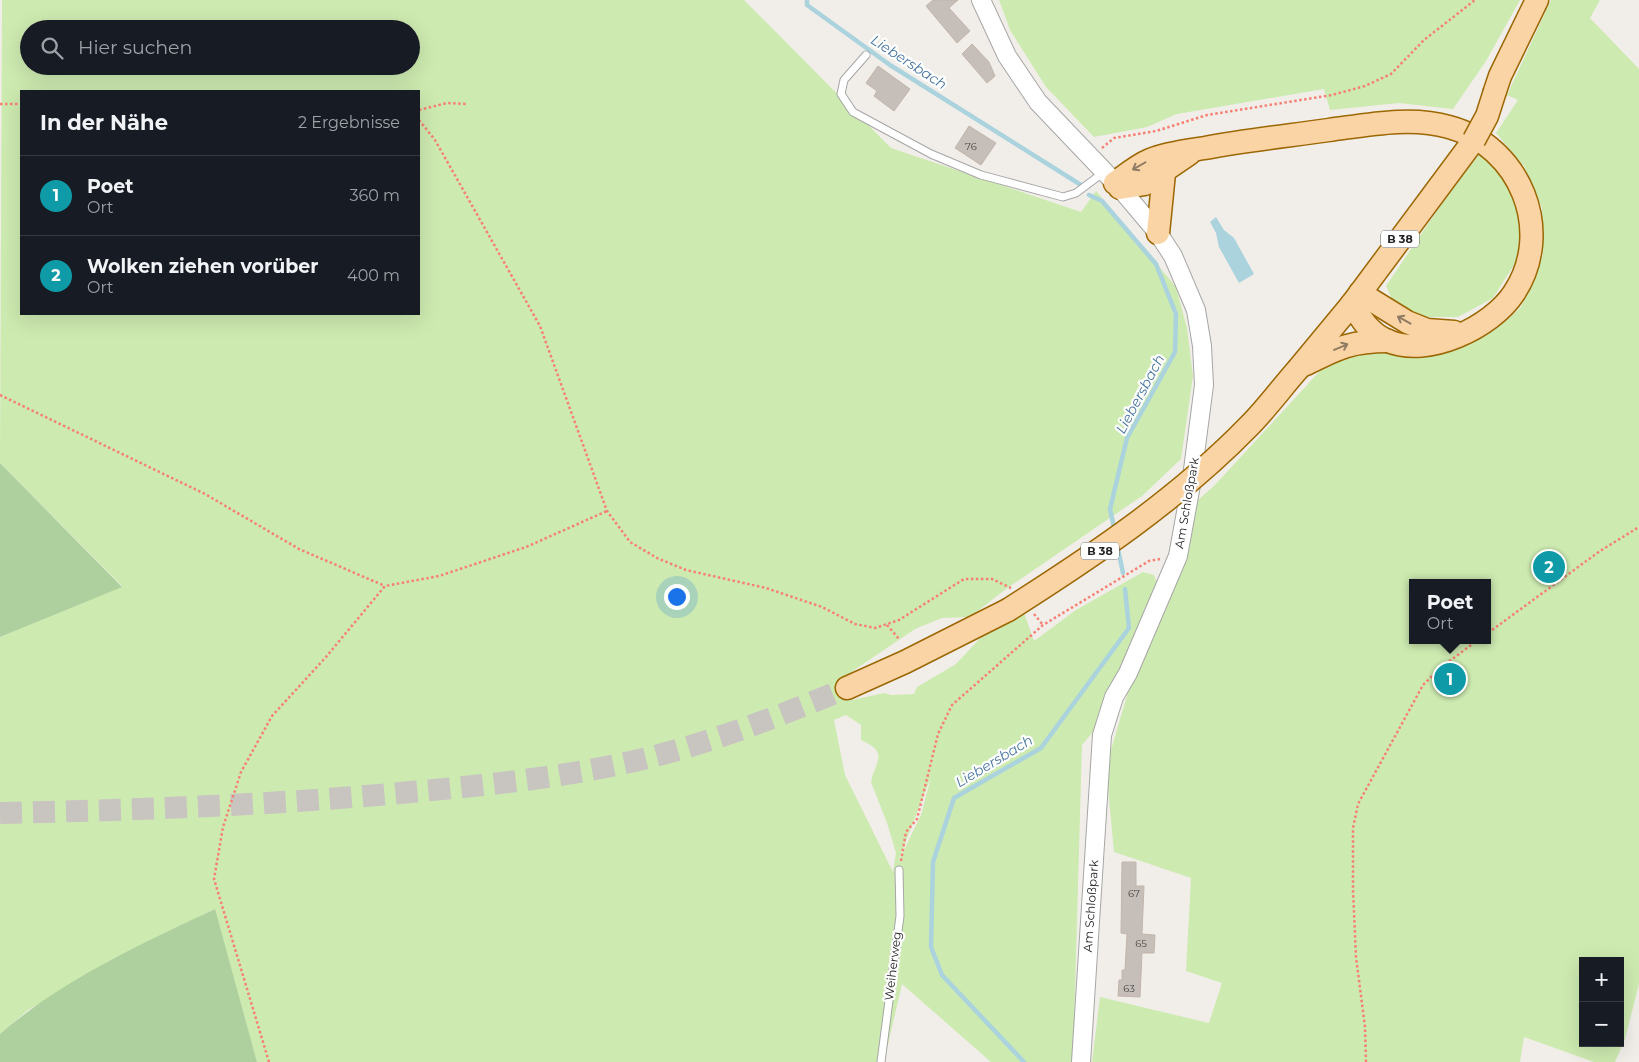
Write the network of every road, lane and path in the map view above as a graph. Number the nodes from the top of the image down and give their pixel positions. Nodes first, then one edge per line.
1 (981, 0) edge
2 (1475, 0) edge
3 (1537, 0) edge
4 (866, 56) dead end
5 (0, 104) edge
6 (20, 104) edge
7 (467, 104) dead end
8 (420, 110) edge
9 (420, 121) edge
10 (1201, 148) junction
11 (1091, 158) junction
12 (1164, 173) junction
13 (1113, 181) junction
14 (1158, 233) junction
15 (1356, 298) junction
16 (1464, 332) junction
17 (1388, 341) junction
18 (1299, 368) junction
19 (0, 395) edge
20 (607, 511) junction
21 (1639, 527) edge
22 (1178, 556) junction
23 (385, 586) junction
24 (1012, 602) junction
25 (1030, 610) dead end
26 (1043, 624) junction
27 (887, 626) junction
28 (1491, 631) edge
29 (900, 639) dead end
30 (1473, 644) edge
31 (847, 688) tunnel mouth
32 (899, 870) joint
33 (270, 1062) edge
34 (881, 1062) edge
35 (1080, 1062) edge
36 (1366, 1062) edge

1 - 11 street, Am Schloßpark
2 - 11 path
3 - 15 main road, B 38, bridge
4 - 13 lane
5 - 6 path
7 - 8 path
9 - 20 path
10 - 12 main road
10 -> 13 main road
10 - 16 main road
11 - 13 street, Am Schloßpark
12 - 13 main road
12 - 14 main road
13 - 14 street, Am Schloßpark
14 - 22 street, Am Schloßpark
16 -> 15 main road
15 - 17 main road
15 - 18 main road, B 38
16 - 17 main road
18 -> 17 main road
18 - 24 main road, B 38, bridge
19 - 23 path
20 - 23 path
20 - 27 path
21 - 28 path
22 - 26 path
22 - 35 street, Am Schloßpark
23 - 33 path
24 - 27 path
24 - 31 main road, B 38
25 - 26 path
26 - 32 path
27 - 29 path
30 - 36 path
32 - 34 lane, Weiherweg

